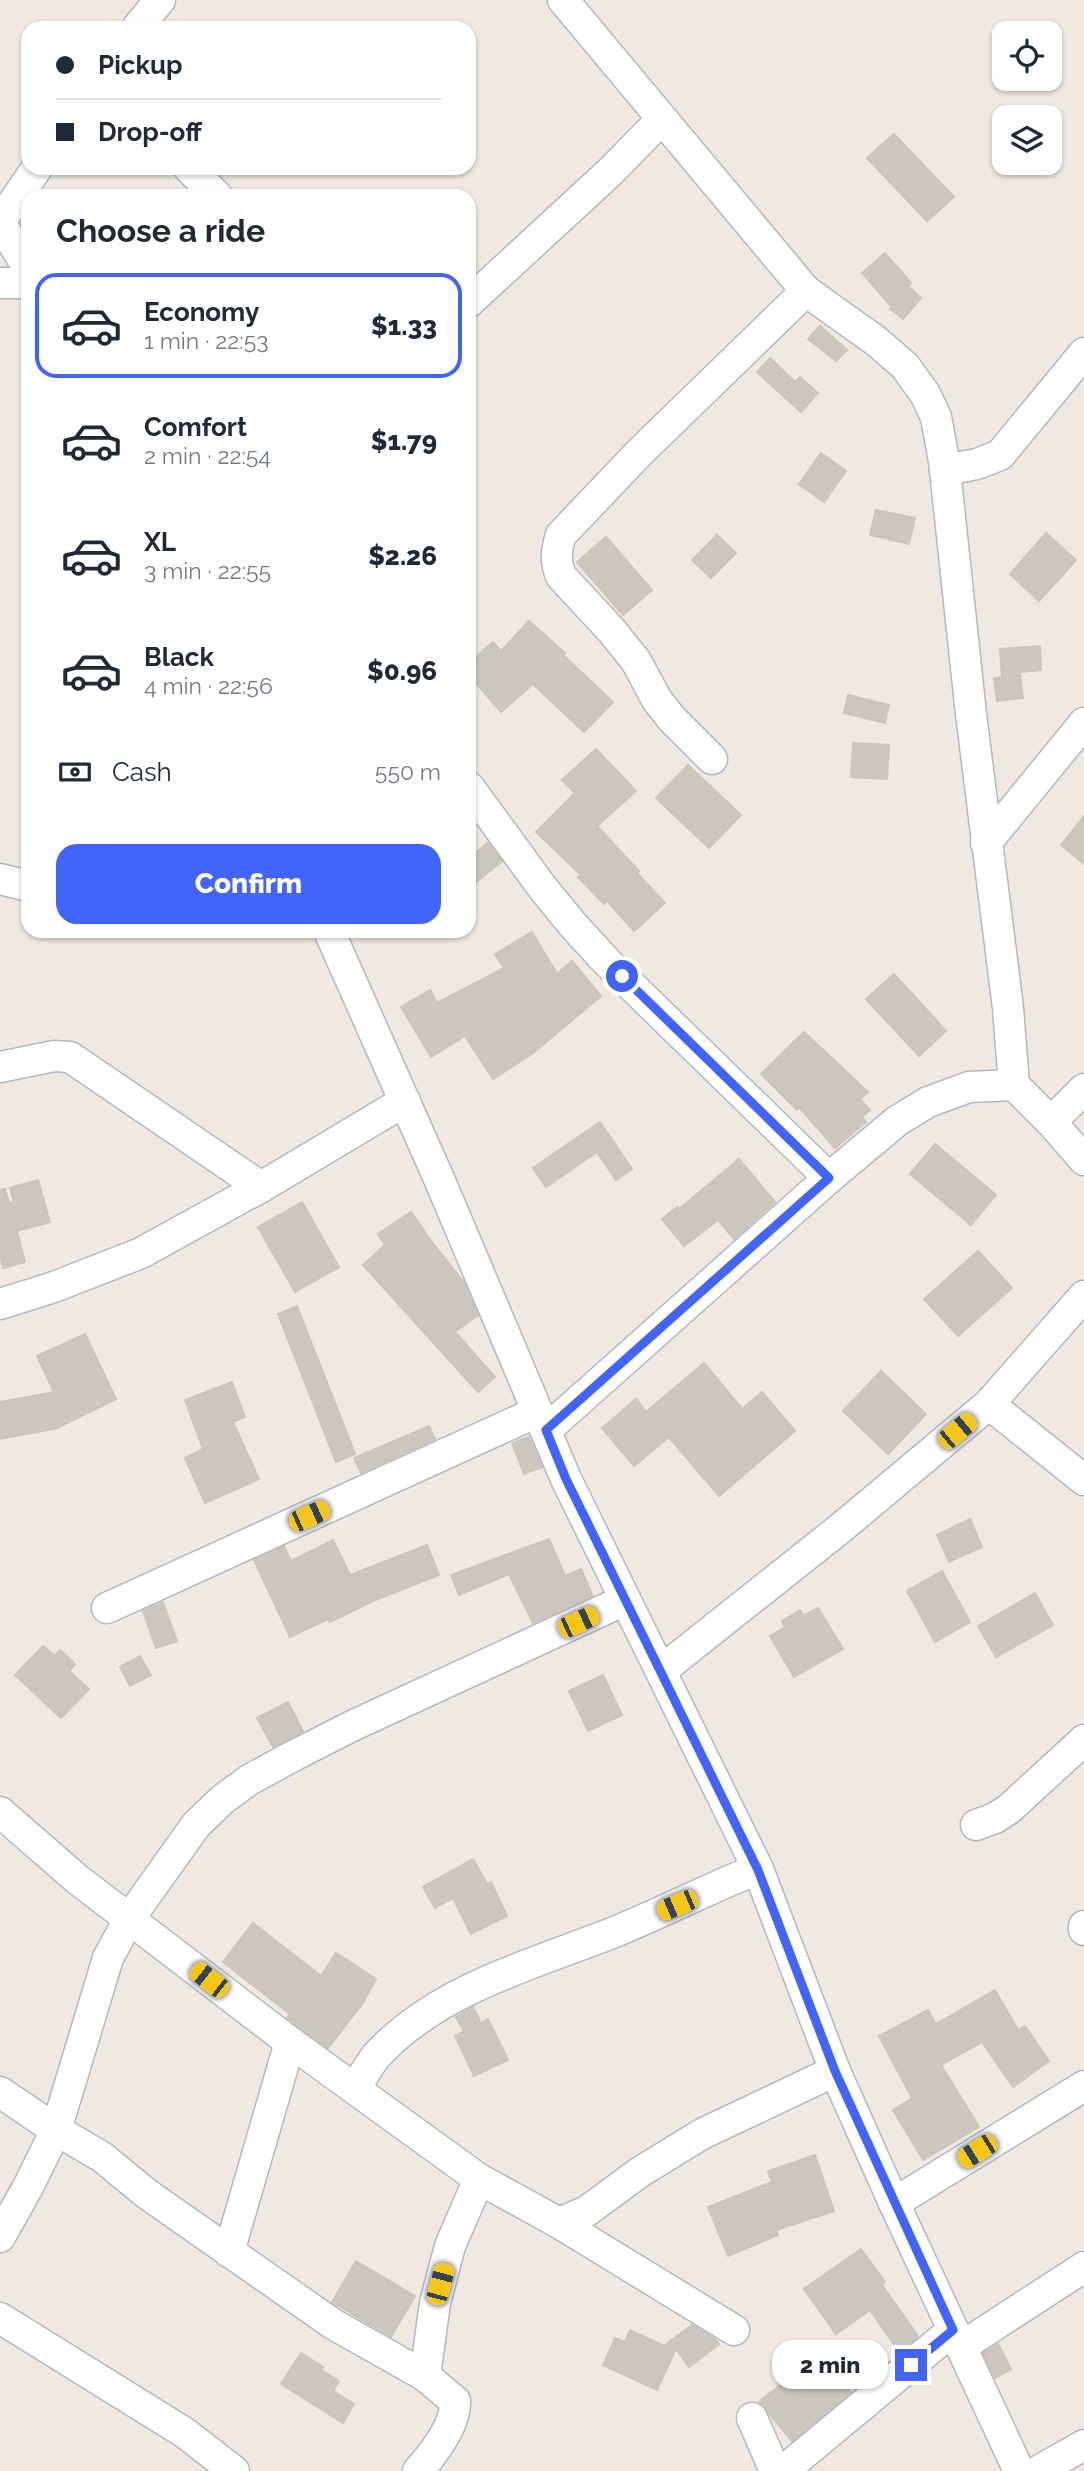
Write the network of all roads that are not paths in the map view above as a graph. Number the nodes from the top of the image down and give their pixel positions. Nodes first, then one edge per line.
1 (160, 0) edge
2 (563, 0) edge
3 (142, 21) edge
4 (662, 119) junction
5 (196, 175) edge
6 (210, 189) edge
7 (21, 191) edge
8 (0, 222) edge
9 (21, 256) edge
10 (0, 283) edge
11 (21, 283) edge
12 (806, 291) junction
13 (476, 296) edge
14 (1084, 353) edge
15 (945, 470) junction
16 (1084, 723) edge
17 (712, 759) dead end
18 (476, 796) edge
19 (986, 843) junction
20 (0, 880) edge
21 (21, 885) edge
22 (332, 938) edge
23 (0, 1067) edge
24 (1014, 1085) junction
25 (1084, 1089) edge
26 (405, 1101) junction
27 (1051, 1122) junction
28 (1084, 1160) edge
29 (829, 1178) junction
30 (261, 1187) junction
31 (1084, 1296) edge
32 (0, 1304) edge
33 (989, 1404) junction
34 (541, 1421) junction
35 (1084, 1480) edge
36 (625, 1600) junction
37 (107, 1608) dead end
38 (662, 1670) junction
39 (1084, 1740) edge
40 (0, 1812) edge
41 (976, 1825) dead end
42 (758, 1870) junction
43 (129, 1919) junction
44 (289, 2042) junction
45 (835, 2071) junction
46 (1084, 2086) edge
47 (355, 2089) junction
48 (0, 2092) edge
49 (56, 2130) junction
50 (478, 2179) junction
51 (894, 2203) junction
52 (558, 2223) junction
53 (0, 2237) edge
54 (229, 2252) junction
55 (1084, 2267) edge
56 (0, 2318) edge
57 (733, 2330) dead end
58 (957, 2338) junction
59 (425, 2376) junction
60 (752, 2418) dead end
61 (1084, 2445) edge
62 (234, 2471) edge
63 (418, 2471) edge
64 (775, 2471) edge
65 (783, 2471) edge
66 (1019, 2471) edge
67 (1038, 2471) edge

1 - 3 street
2 - 4 street
4 - 12 street
4 - 13 street
5 - 6 street
7 - 8 street
8 - 9 street
10 - 11 street
12 - 15 street
12 - 17 street
14 - 15 street
15 - 19 street
16 - 19 street
18 - 29 street
19 - 24 street
20 - 21 street
22 - 26 street
23 - 30 street
24 - 27 street
24 - 29 street
25 - 27 street
26 - 30 street
26 - 34 street
27 - 28 street
29 - 34 street
30 - 32 street
31 - 33 street
33 - 35 street
33 - 38 street
34 - 36 street
34 - 37 street
36 - 38 street
36 - 43 street
38 - 42 street
39 - 41 street
40 - 43 street
42 - 45 street
42 - 47 street
43 - 44 street
43 - 49 street
44 - 47 street
44 - 54 street
45 - 51 street
45 - 52 street
46 - 51 street
47 - 50 street
48 - 49 street
49 - 53 street
49 - 54 street
50 - 52 street
50 - 59 street
51 - 58 street
52 - 57 street
54 - 59 street
55 - 58 street
56 - 62 street
58 - 65 street
58 - 66 street
59 - 63 street
60 - 64 street
61 - 67 street

